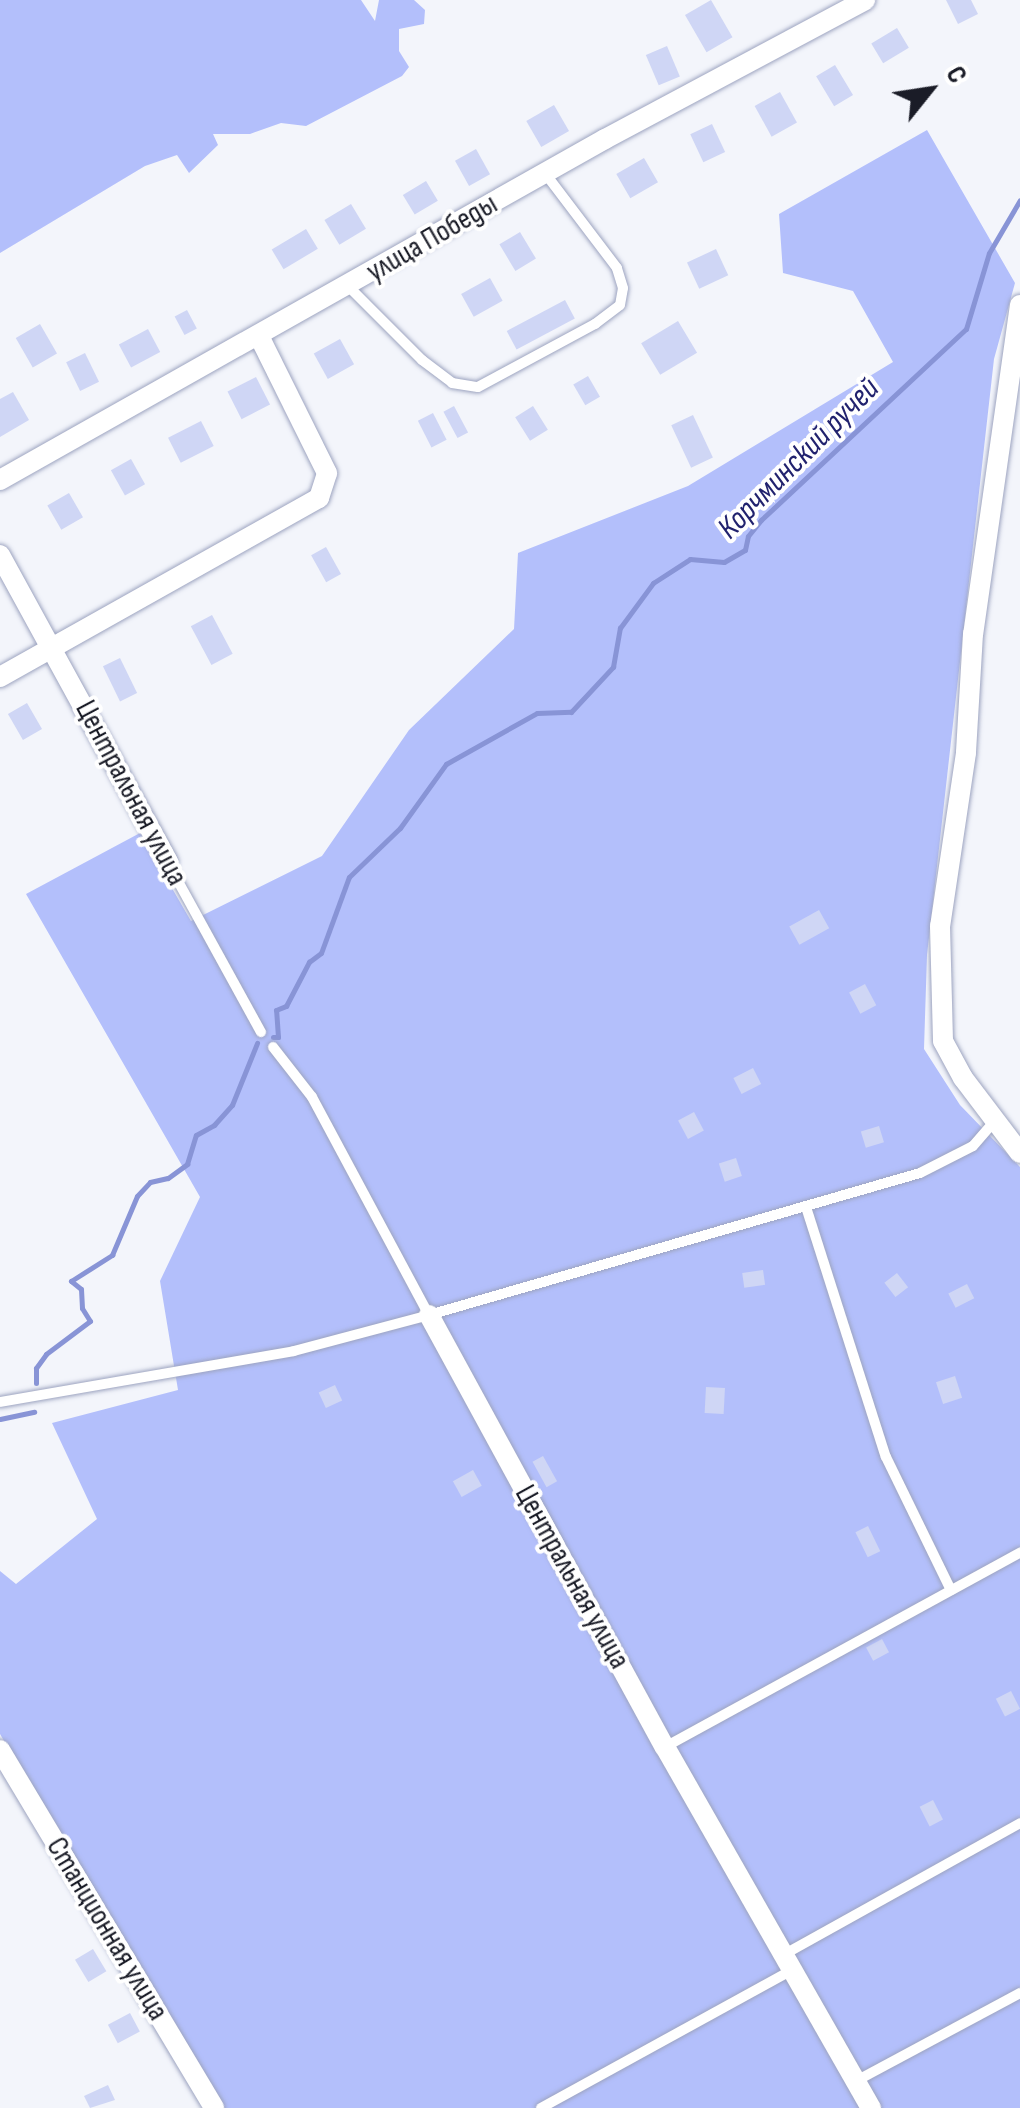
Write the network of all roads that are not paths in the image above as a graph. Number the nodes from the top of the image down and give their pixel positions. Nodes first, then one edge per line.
1 (865, 0) edge
2 (545, 173) junction
3 (348, 286) junction
4 (1020, 306) edge
5 (259, 336) junction
6 (0, 480) edge
7 (0, 554) edge
8 (52, 648) junction
9 (0, 677) edge
10 (168, 862) joint
11 (261, 1032) dead end
12 (273, 1047) dead end
13 (994, 1121) junction
14 (1020, 1153) edge
15 (806, 1207) junction
16 (429, 1315) junction
17 (0, 1402) edge
18 (1020, 1553) edge
19 (951, 1590) junction
20 (666, 1747) junction
21 (0, 1750) edge
22 (1020, 1823) edge
23 (789, 1961) junction
24 (1020, 1993) edge
25 (856, 2081) junction
26 (214, 2108) edge
27 (540, 2108) edge
28 (871, 2108) edge

1 - 2 street, улица Победы
2 - 3 street, улица Победы
2 - 3 lane
3 - 5 street, улица Победы
4 - 13 street
5 - 6 street, улица Победы
5 - 8 street
7 - 8 street, Центральная улица
8 - 9 street
8 - 10 street, Центральная улица
10 - 11 lane, Центральная улица
12 - 16 lane, Центральная улица
13 - 14 street
13 - 15 lane
15 - 16 lane
15 - 19 lane
16 - 17 lane
16 - 20 street, Центральная улица
18 - 19 lane
19 - 20 lane
20 - 23 street, Центральная улица
21 - 26 street, Станционная улица
22 - 23 lane
23 - 25 street, Центральная улица
23 - 27 lane
24 - 25 lane
25 - 28 street, Центральная улица

